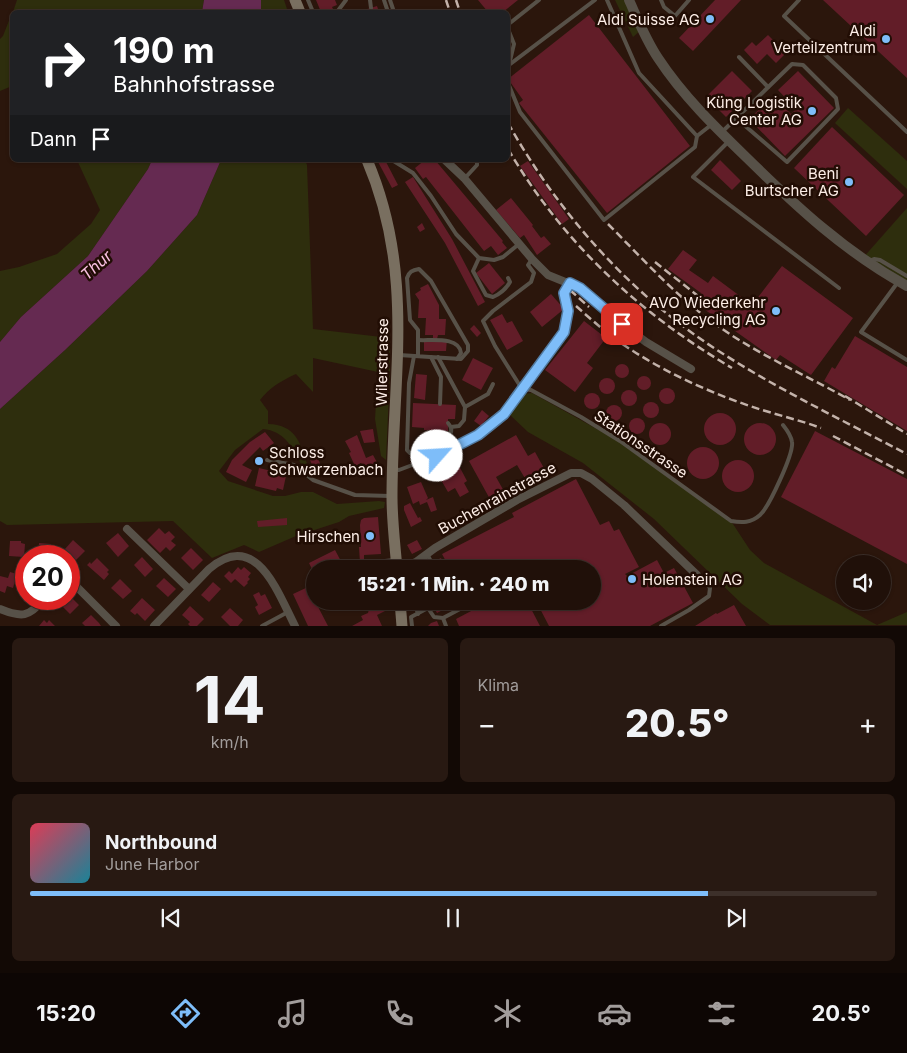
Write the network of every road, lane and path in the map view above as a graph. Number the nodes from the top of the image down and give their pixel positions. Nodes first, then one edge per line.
1 (346, 0) edge
2 (370, 0) edge
3 (539, 0) edge
4 (595, 0) edge
5 (607, 0) edge
6 (630, 0) edge
7 (661, 0) edge
8 (689, 0) edge
9 (799, 0) edge
10 (371, 8) dead end
11 (338, 10) edge
12 (510, 21) edge
13 (510, 34) edge
14 (739, 57) dead end
15 (510, 59) edge
16 (510, 65) edge
17 (768, 87) junction
18 (510, 88) edge
19 (736, 118) junction
20 (712, 124) junction
21 (907, 132) edge
22 (721, 133) junction
23 (697, 136) junction
24 (729, 141) junction
25 (368, 162) edge
26 (395, 162) edge
27 (446, 162) edge
28 (477, 162) edge
29 (464, 178) junction
30 (519, 244) junction
31 (479, 258) junction
32 (532, 259) junction
33 (508, 278) dead end
34 (904, 281) edge
35 (570, 283) junction
36 (839, 288) dead end
37 (418, 340) junction
38 (399, 355) junction
39 (416, 356) junction
40 (431, 357) junction
41 (438, 358) junction
42 (457, 358) junction
43 (907, 360) edge
44 (691, 369) dead end
45 (493, 384) dead end
46 (522, 389) junction
47 (440, 404) dead end
48 (465, 407) junction
49 (448, 423) dead end
50 (783, 425) dead end
51 (451, 427) junction
52 (267, 460) dead end
53 (394, 470) junction
54 (392, 496) junction
55 (127, 529) dead end
56 (427, 554) junction
57 (400, 560) edge
58 (414, 560) edge
59 (430, 560) edge
60 (697, 575) joint
61 (189, 589) junction
62 (80, 590) edge
63 (0, 609) edge
64 (34, 610) edge
65 (401, 610) edge
66 (417, 610) edge
67 (425, 610) edge
68 (429, 610) edge
69 (458, 610) edge
70 (288, 612) junction
71 (418, 614) junction
72 (443, 618) junction
73 (116, 626) edge
74 (154, 626) edge
75 (262, 626) edge
76 (295, 626) edge
77 (402, 626) edge
78 (412, 626) edge
79 (446, 626) edge
80 (660, 626) edge

1 - 11 lane
2 - 10 lane
3 - 12 lane
4 - 16 lane
5 - 23 lane
6 - 20 street
7 - 8 lane
9 - 21 lane
13 - 15 lane
14 - 17 lane
17 - 19 lane
17 - 19 lane
18 - 23 lane
19 - 22 lane
20 - 22 street
20 - 23 lane
22 - 24 street
24 - 34 street
24 - 36 lane
25 - 38 main road, Wilerstrasse
26 - 31 lane
27 - 29 street
28 - 29 lane
29 - 30 street
30 - 31 lane
30 - 32 street
31 - 33 lane
32 - 35 street
32 - 46 lane
34 - 43 lane
35 - 44 street
35 - 46 lane
37 - 39 lane
37 - 42 lane
37 - 42 lane
38 - 39 lane
38 - 53 main road, Wilerstrasse
39 - 40 lane
39 - 51 lane
40 - 41 lane
40 - 47 lane
41 - 42 lane
41 - 48 lane
45 - 48 lane
46 - 50 lane, Stationsstrasse
46 - 53 lane
48 - 51 lane
49 - 51 lane
52 - 54 lane
53 - 54 main road, Wilerstrasse
54 - 57 main road, Wilerstrasse
55 - 61 street
56 - 58 street, Buchenrainstrasse
56 - 59 lane
56 - 60 street, Buchenrainstrasse
60 - 80 lane
61 - 70 street
61 - 74 street
62 - 73 street
63 - 64 street
65 - 77 main road
66 - 71 lane
67 - 71 lane
68 - 72 lane
69 - 72 lane
70 - 75 lane
70 - 76 street
71 - 78 lane
72 - 79 lane

